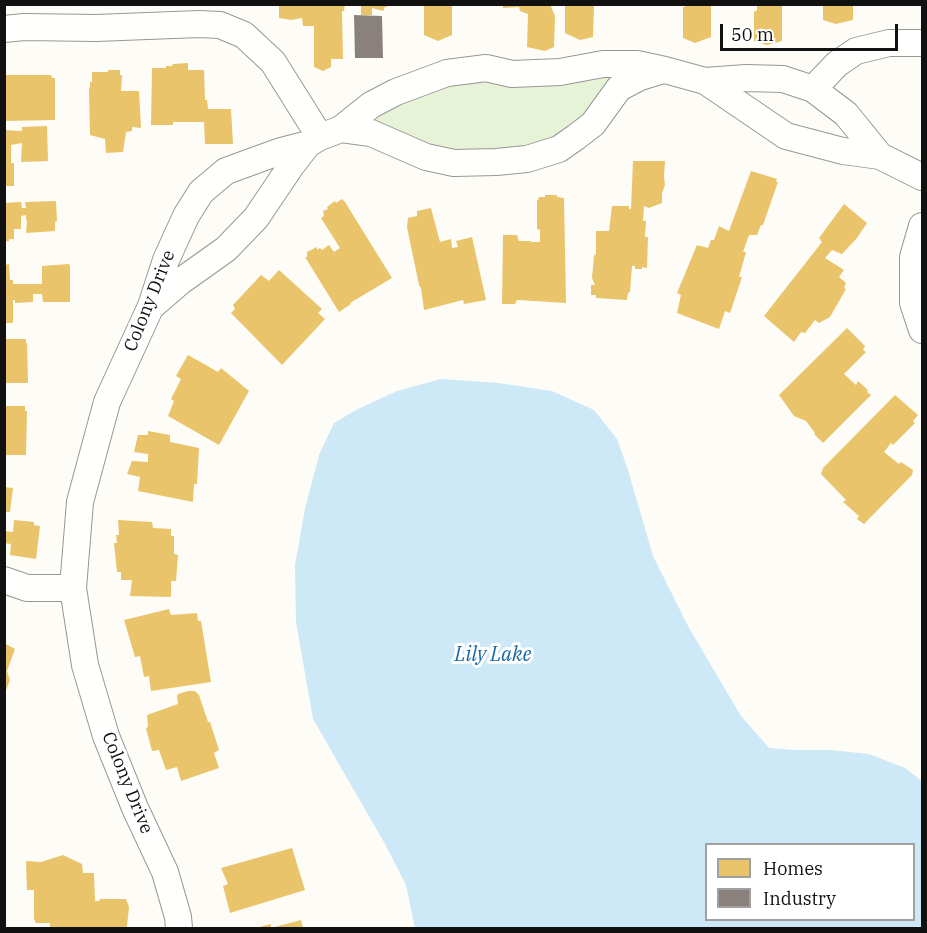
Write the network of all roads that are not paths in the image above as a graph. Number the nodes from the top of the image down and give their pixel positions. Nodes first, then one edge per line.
1 (4, 29) edge
2 (922, 43) edge
3 (665, 70) junction
4 (705, 81) junction
5 (813, 89) junction
6 (323, 137) junction
7 (880, 156) junction
8 (922, 177) edge
9 (922, 226) edge
10 (152, 306) junction
11 (922, 330) edge
12 (4, 580) edge
13 (73, 588) junction
14 (179, 928) edge

1 - 6 street
2 - 5 street
3 - 4 street, Colony Drive
3 - 6 street, Colony Drive
3 - 6 street
4 - 5 street, Colony Drive
4 - 7 street, Colony Drive
5 - 7 street, Colony Drive
6 - 10 street
6 - 10 street, Colony Drive
7 - 8 street, Colony Drive
9 - 11 street
10 - 13 street, Colony Drive
12 - 13 street
13 - 14 street, Colony Drive

